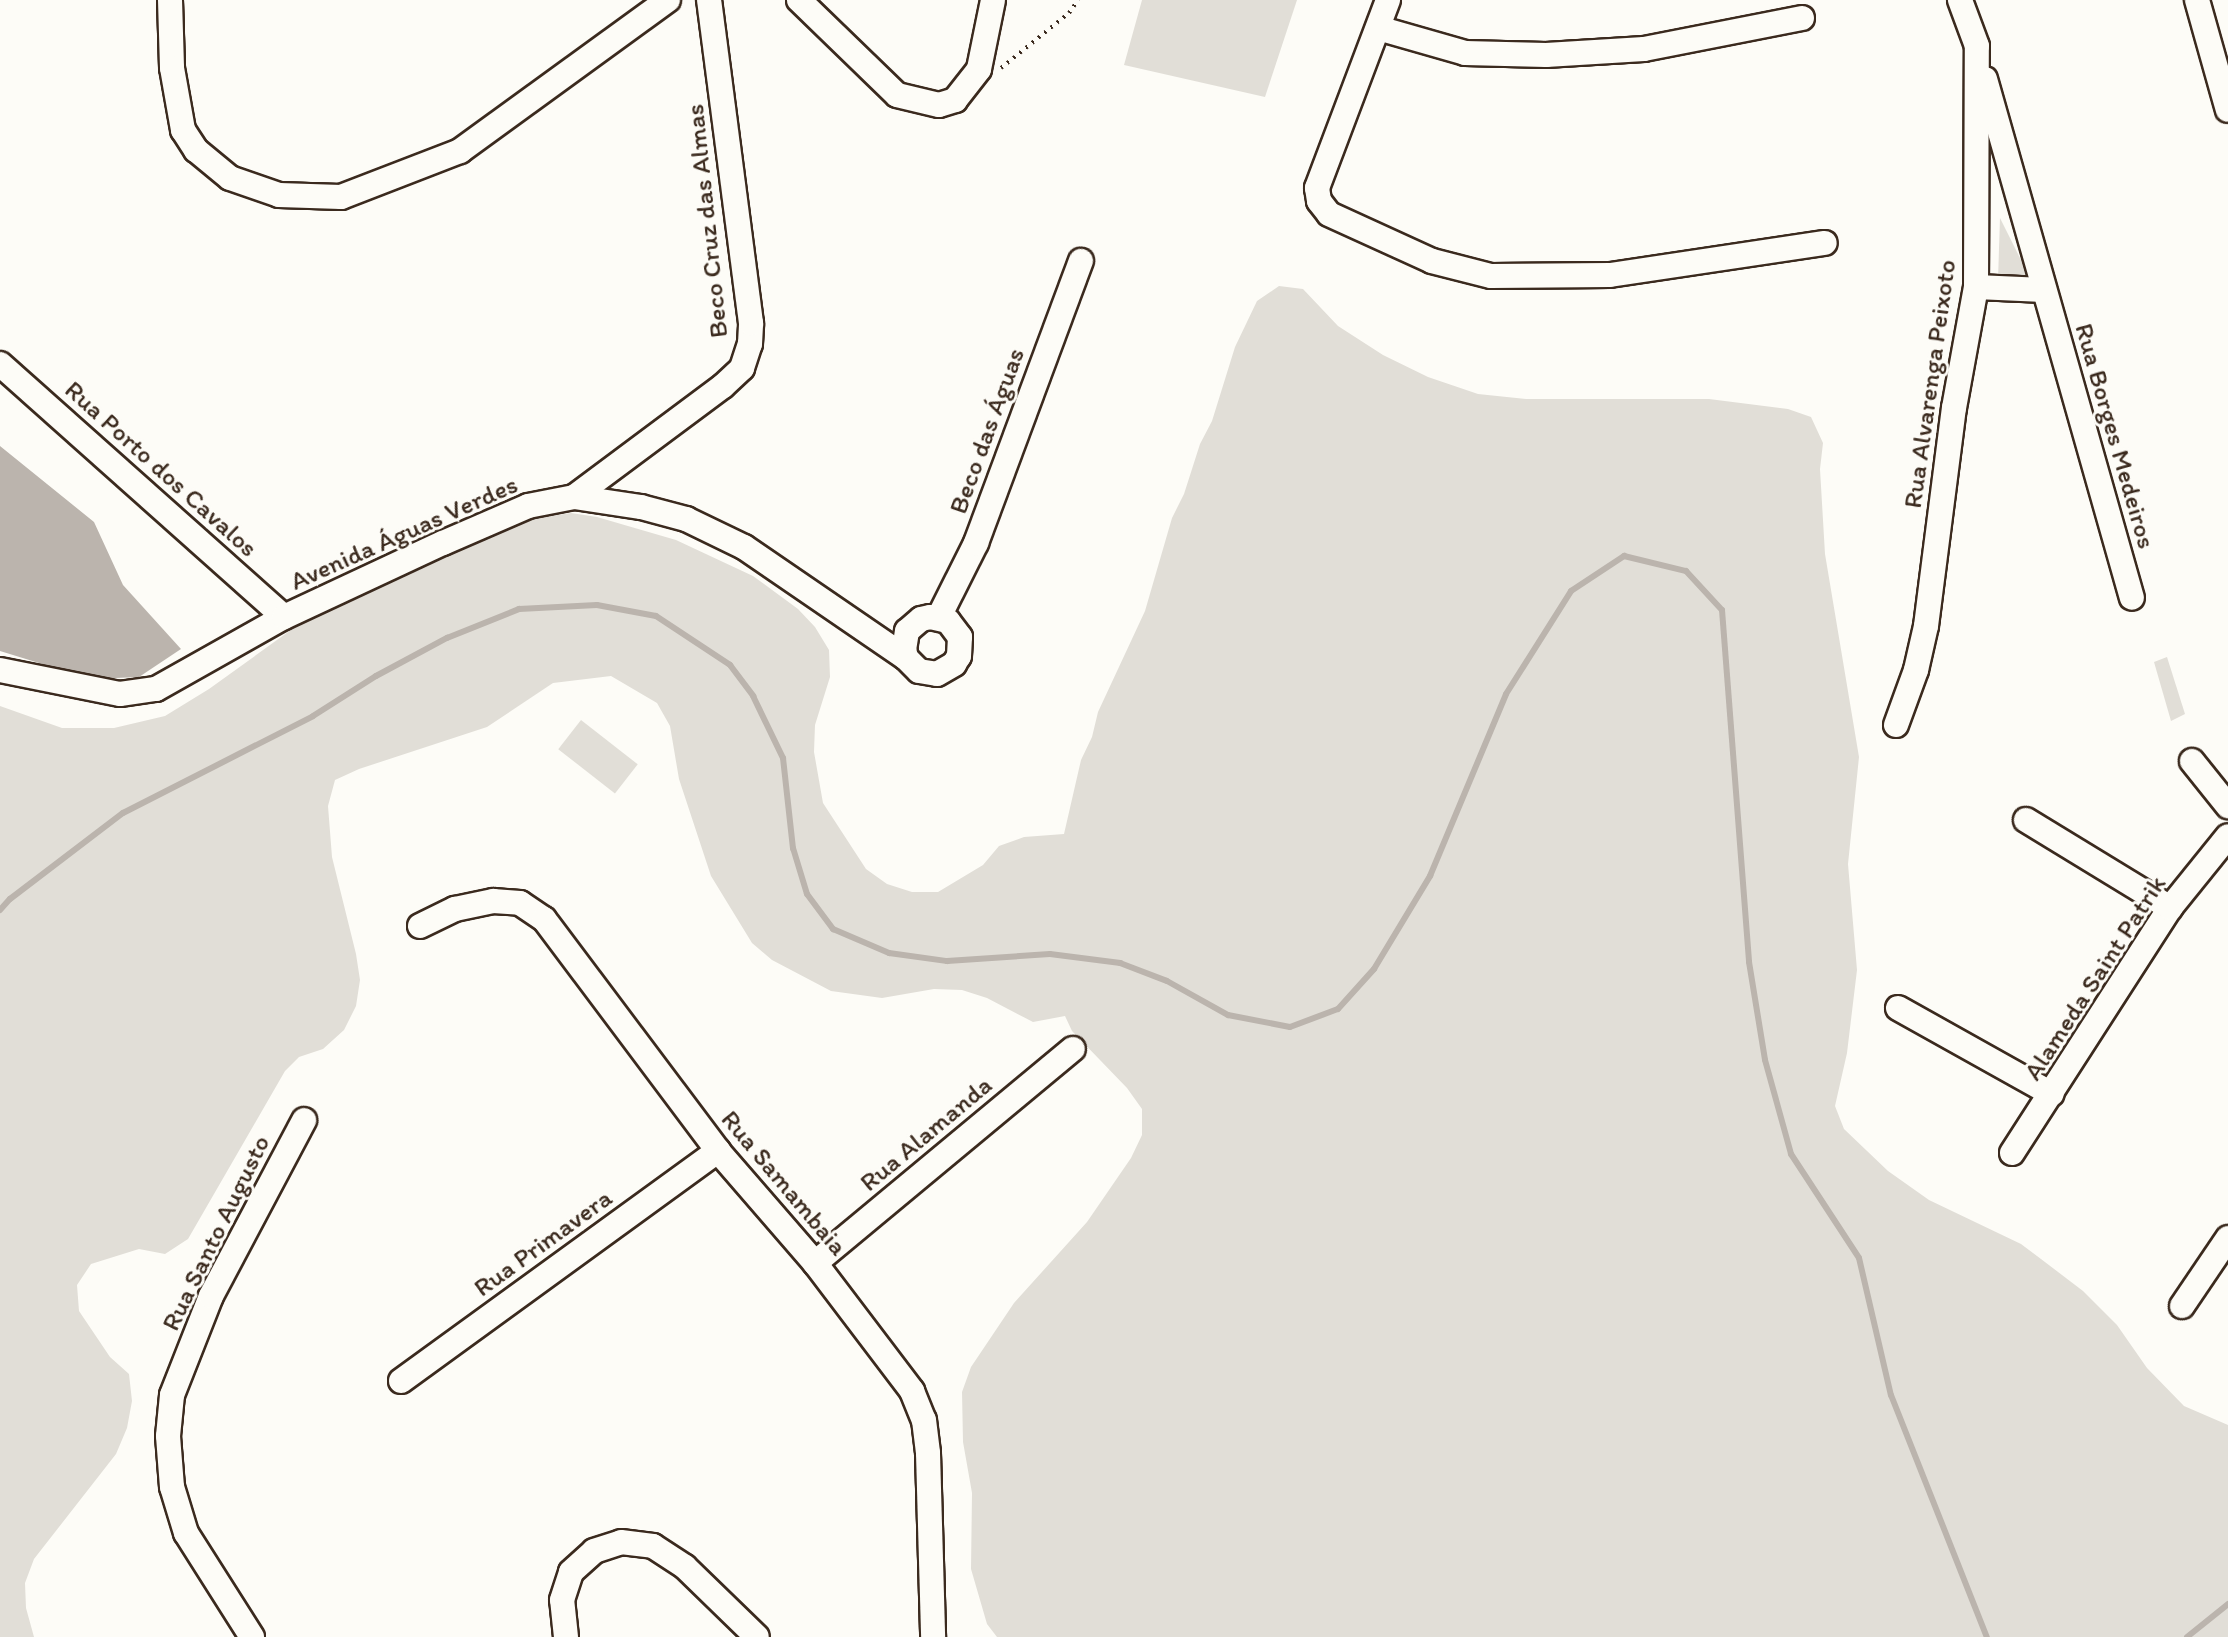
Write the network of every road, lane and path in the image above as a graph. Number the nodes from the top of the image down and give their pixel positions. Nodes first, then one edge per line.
1 (170, 0) edge
2 (668, 0) edge
3 (709, 0) edge
4 (799, 0) edge
5 (993, 0) edge
6 (1078, 0) edge
7 (1388, 0) edge
8 (1960, 0) edge
9 (2197, 0) edge
10 (1802, 18) dead end
11 (1378, 28) junction
12 (1977, 46) junction
13 (979, 69) junction
14 (2228, 110) edge
15 (1976, 205) junction
16 (2019, 207) junction
17 (1825, 243) dead end
18 (1081, 261) dead end
19 (1976, 287) junction
20 (2044, 290) junction
21 (0, 364) edge
22 (574, 497) junction
23 (2132, 598) dead end
24 (284, 617) junction
25 (939, 617) junction
26 (906, 658) junction
27 (0, 670) edge
28 (1896, 725) dead end
29 (2192, 761) dead end
30 (2228, 806) edge
31 (2026, 820) dead end
32 (2228, 836) edge
33 (2170, 908) junction
34 (420, 926) dead end
35 (1898, 1008) dead end
36 (1073, 1049) dead end
37 (2052, 1094) junction
38 (304, 1120) dead end
39 (718, 1151) junction
40 (2012, 1153) dead end
41 (2228, 1238) edge
42 (815, 1263) junction
43 (2182, 1306) dead end
44 (401, 1381) dead end
45 (252, 1637) edge
46 (566, 1637) edge
47 (757, 1637) edge
48 (933, 1637) edge

1 - 2 street
3 - 22 street, Beco Cruz das Almas
4 - 13 street
5 - 13 street
6 - 13 path
7 - 11 street
8 - 12 street, Rua Alvarenga Peixoto
9 - 14 street
10 - 11 street
11 - 17 street
12 - 15 street, Rua Alvarenga Peixoto
12 - 16 street, Rua Borges Medeiros
15 - 16 street
15 - 19 street, Rua Alvarenga Peixoto
16 - 20 street, Rua Borges Medeiros
18 - 25 street, Beco das Águas
19 - 20 street
19 - 28 street, Rua Alvarenga Peixoto
20 - 23 street, Rua Borges Medeiros
21 - 24 street, Rua Porto dos Cavalos
22 - 24 street, Avenida Águas Verdes
22 - 26 street, Avenida Águas Verdes
24 - 27 street, Avenida Águas Verdes
25 - 26 street
25 - 26 street, Avenida Águas Verdes
29 - 30 street
31 - 33 street
32 - 33 street, Alameda Saint Patrik
33 - 37 street, Alameda Saint Patrik
34 - 39 street, Rua Samambaia
35 - 37 street
36 - 42 street, Rua Alamanda
37 - 40 street, Alameda Saint Patrik
38 - 45 street, Rua Santo Augusto
39 - 42 street, Rua Samambaia
39 - 44 street, Rua Primavera
41 - 43 street
42 - 48 street, Rua Samambaia
46 - 47 street

